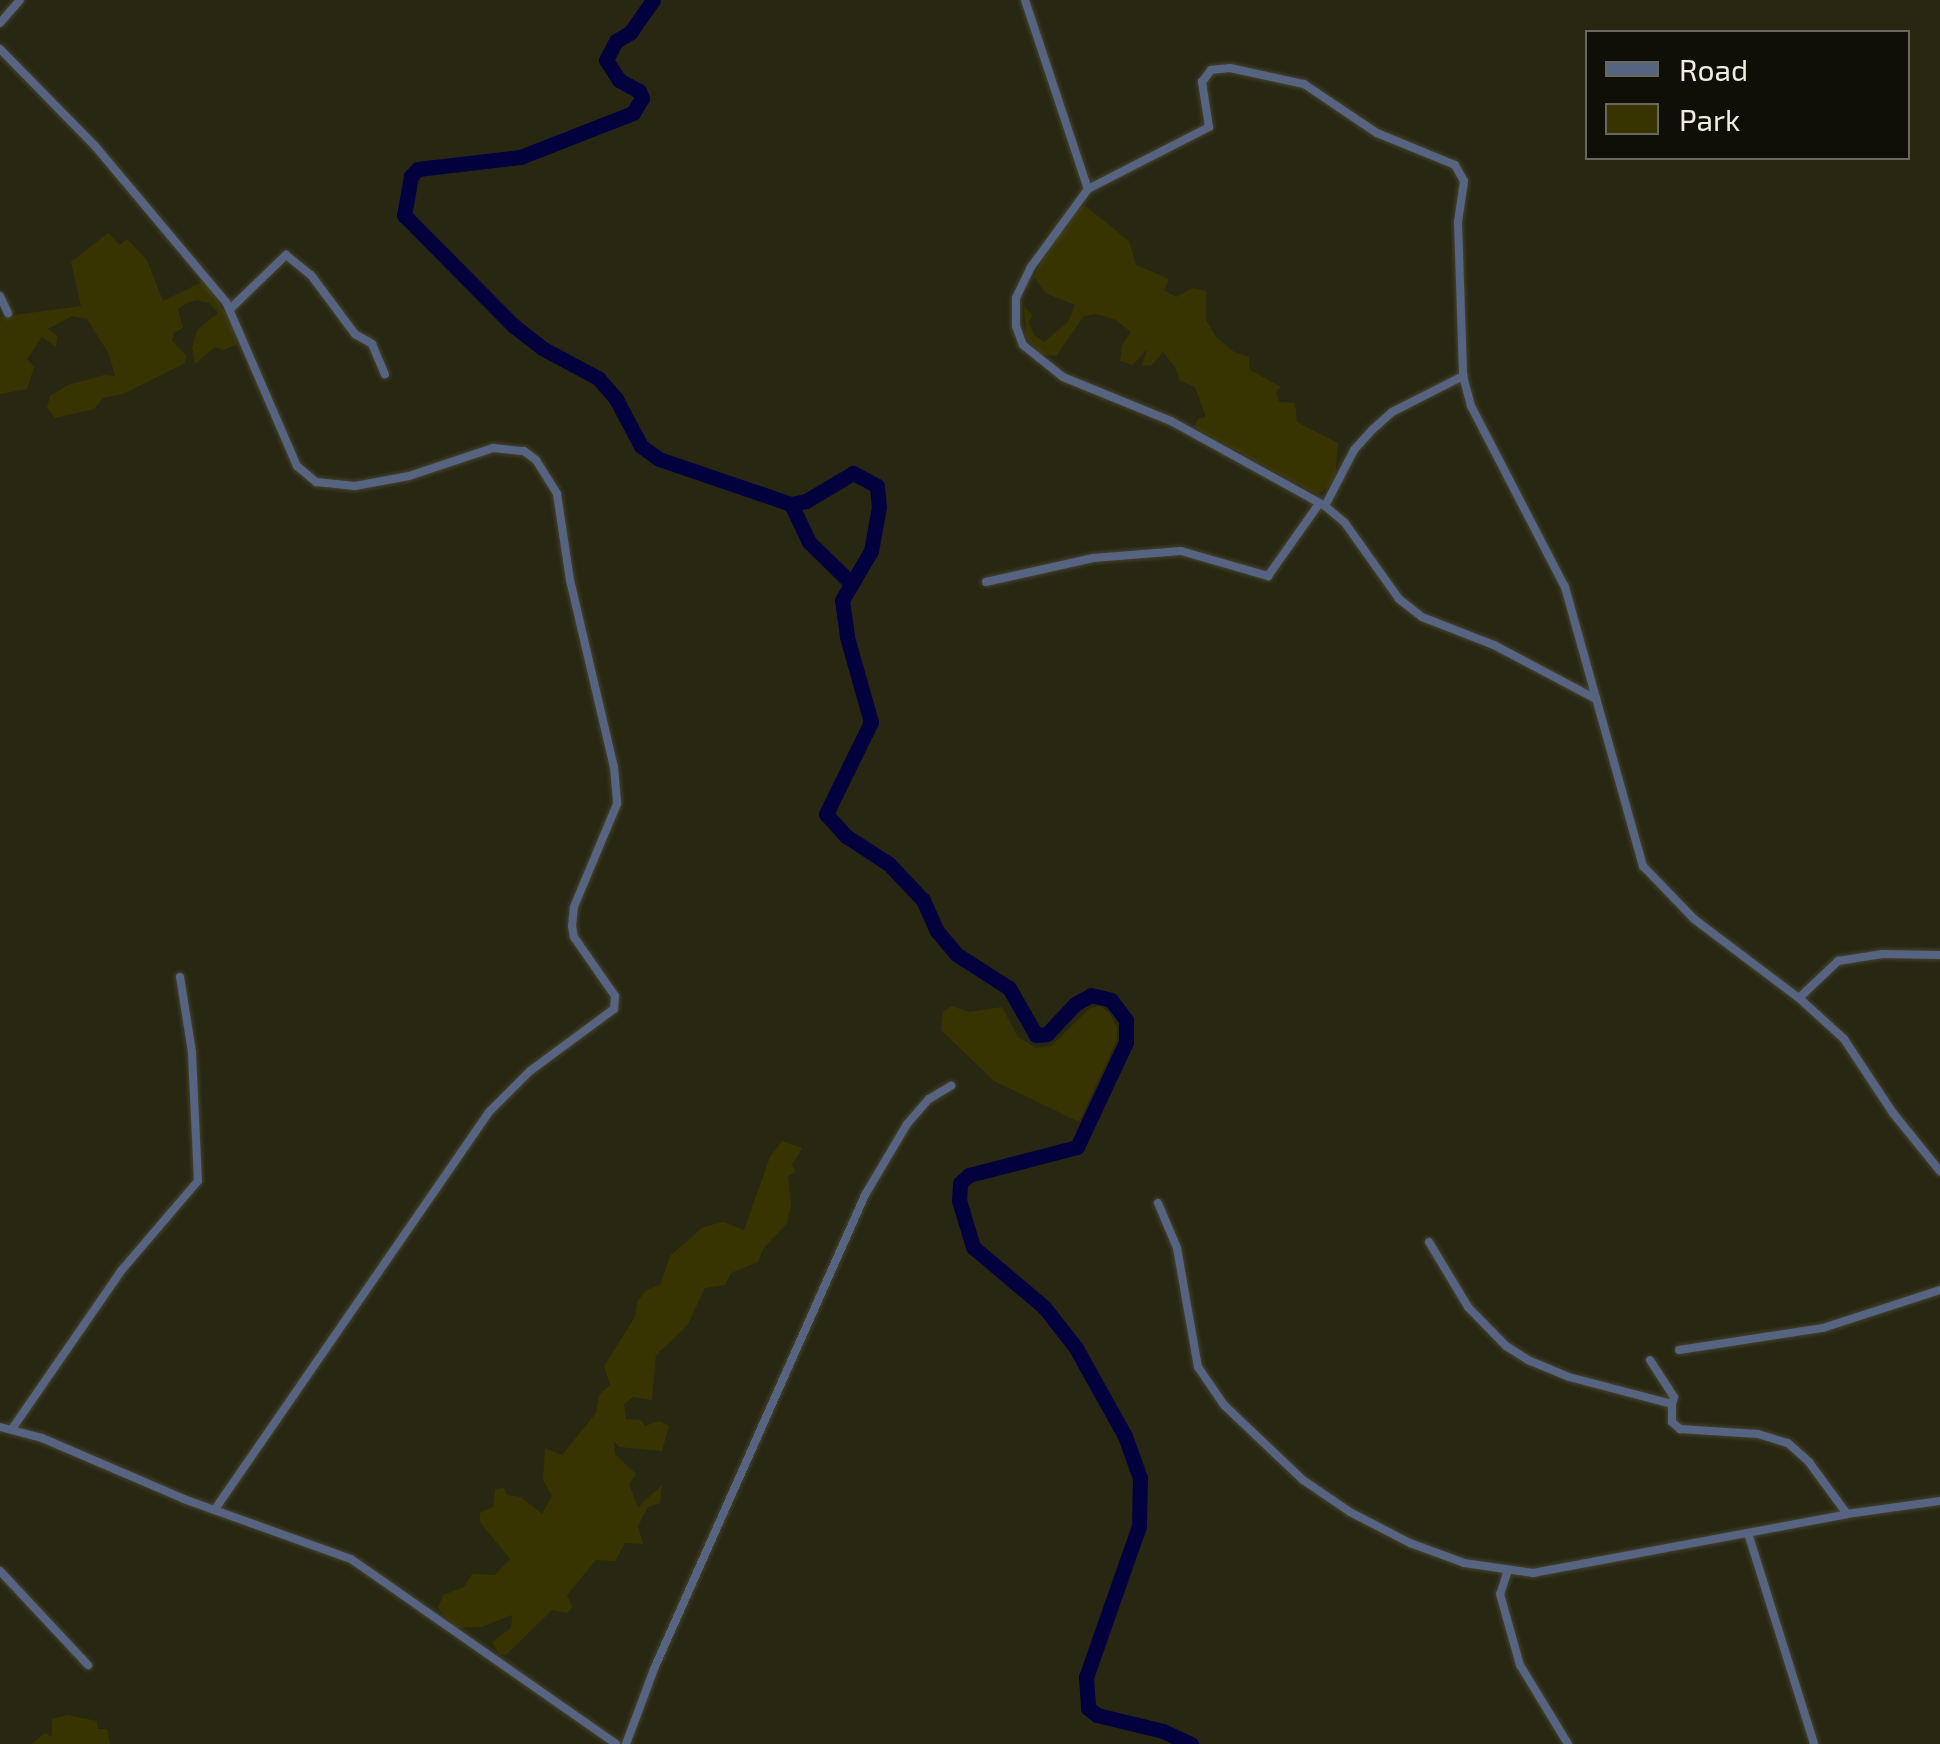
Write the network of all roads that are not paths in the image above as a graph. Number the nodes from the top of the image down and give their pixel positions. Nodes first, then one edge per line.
1 (20, 0) edge
2 (1025, 0) edge
3 (0, 23) edge
4 (0, 49) edge
5 (1088, 189) junction
6 (0, 296) edge
7 (230, 309) junction
8 (8, 312) dead end
9 (385, 374) dead end
10 (1462, 376) junction
11 (1322, 505) junction
12 (986, 582) dead end
13 (1596, 699) junction
14 (1940, 955) edge
15 (180, 977) dead end
16 (1798, 998) junction
17 (950, 1086) dead end
18 (1940, 1171) edge
19 (1158, 1203) dead end
20 (1428, 1242) dead end
21 (1940, 1290) edge
22 (1679, 1350) dead end
23 (1650, 1360) dead end
24 (1672, 1404) junction
25 (0, 1427) edge
26 (12, 1428) junction
27 (1940, 1502) edge
28 (216, 1508) junction
29 (1847, 1514) junction
30 (1748, 1533) junction
31 (1508, 1570) junction
32 (0, 1571) edge
33 (88, 1664) dead end
34 (616, 1744) edge
35 (626, 1744) edge
36 (1568, 1744) edge
37 (1814, 1744) edge

1 - 3 street
2 - 5 street
4 - 7 street
5 - 10 street
5 - 11 street
6 - 8 street
7 - 9 street
7 - 28 street
10 - 11 street
10 - 13 street
11 - 12 street
11 - 13 street
13 - 16 street
14 - 16 street
15 - 26 street
16 - 18 street
17 - 35 street
19 - 31 street
20 - 24 street
21 - 22 street
23 - 24 street
24 - 29 street
25 - 26 street
26 - 28 street
27 - 29 street
28 - 34 street
29 - 30 street
30 - 31 street
30 - 37 street
31 - 36 street
32 - 33 street

